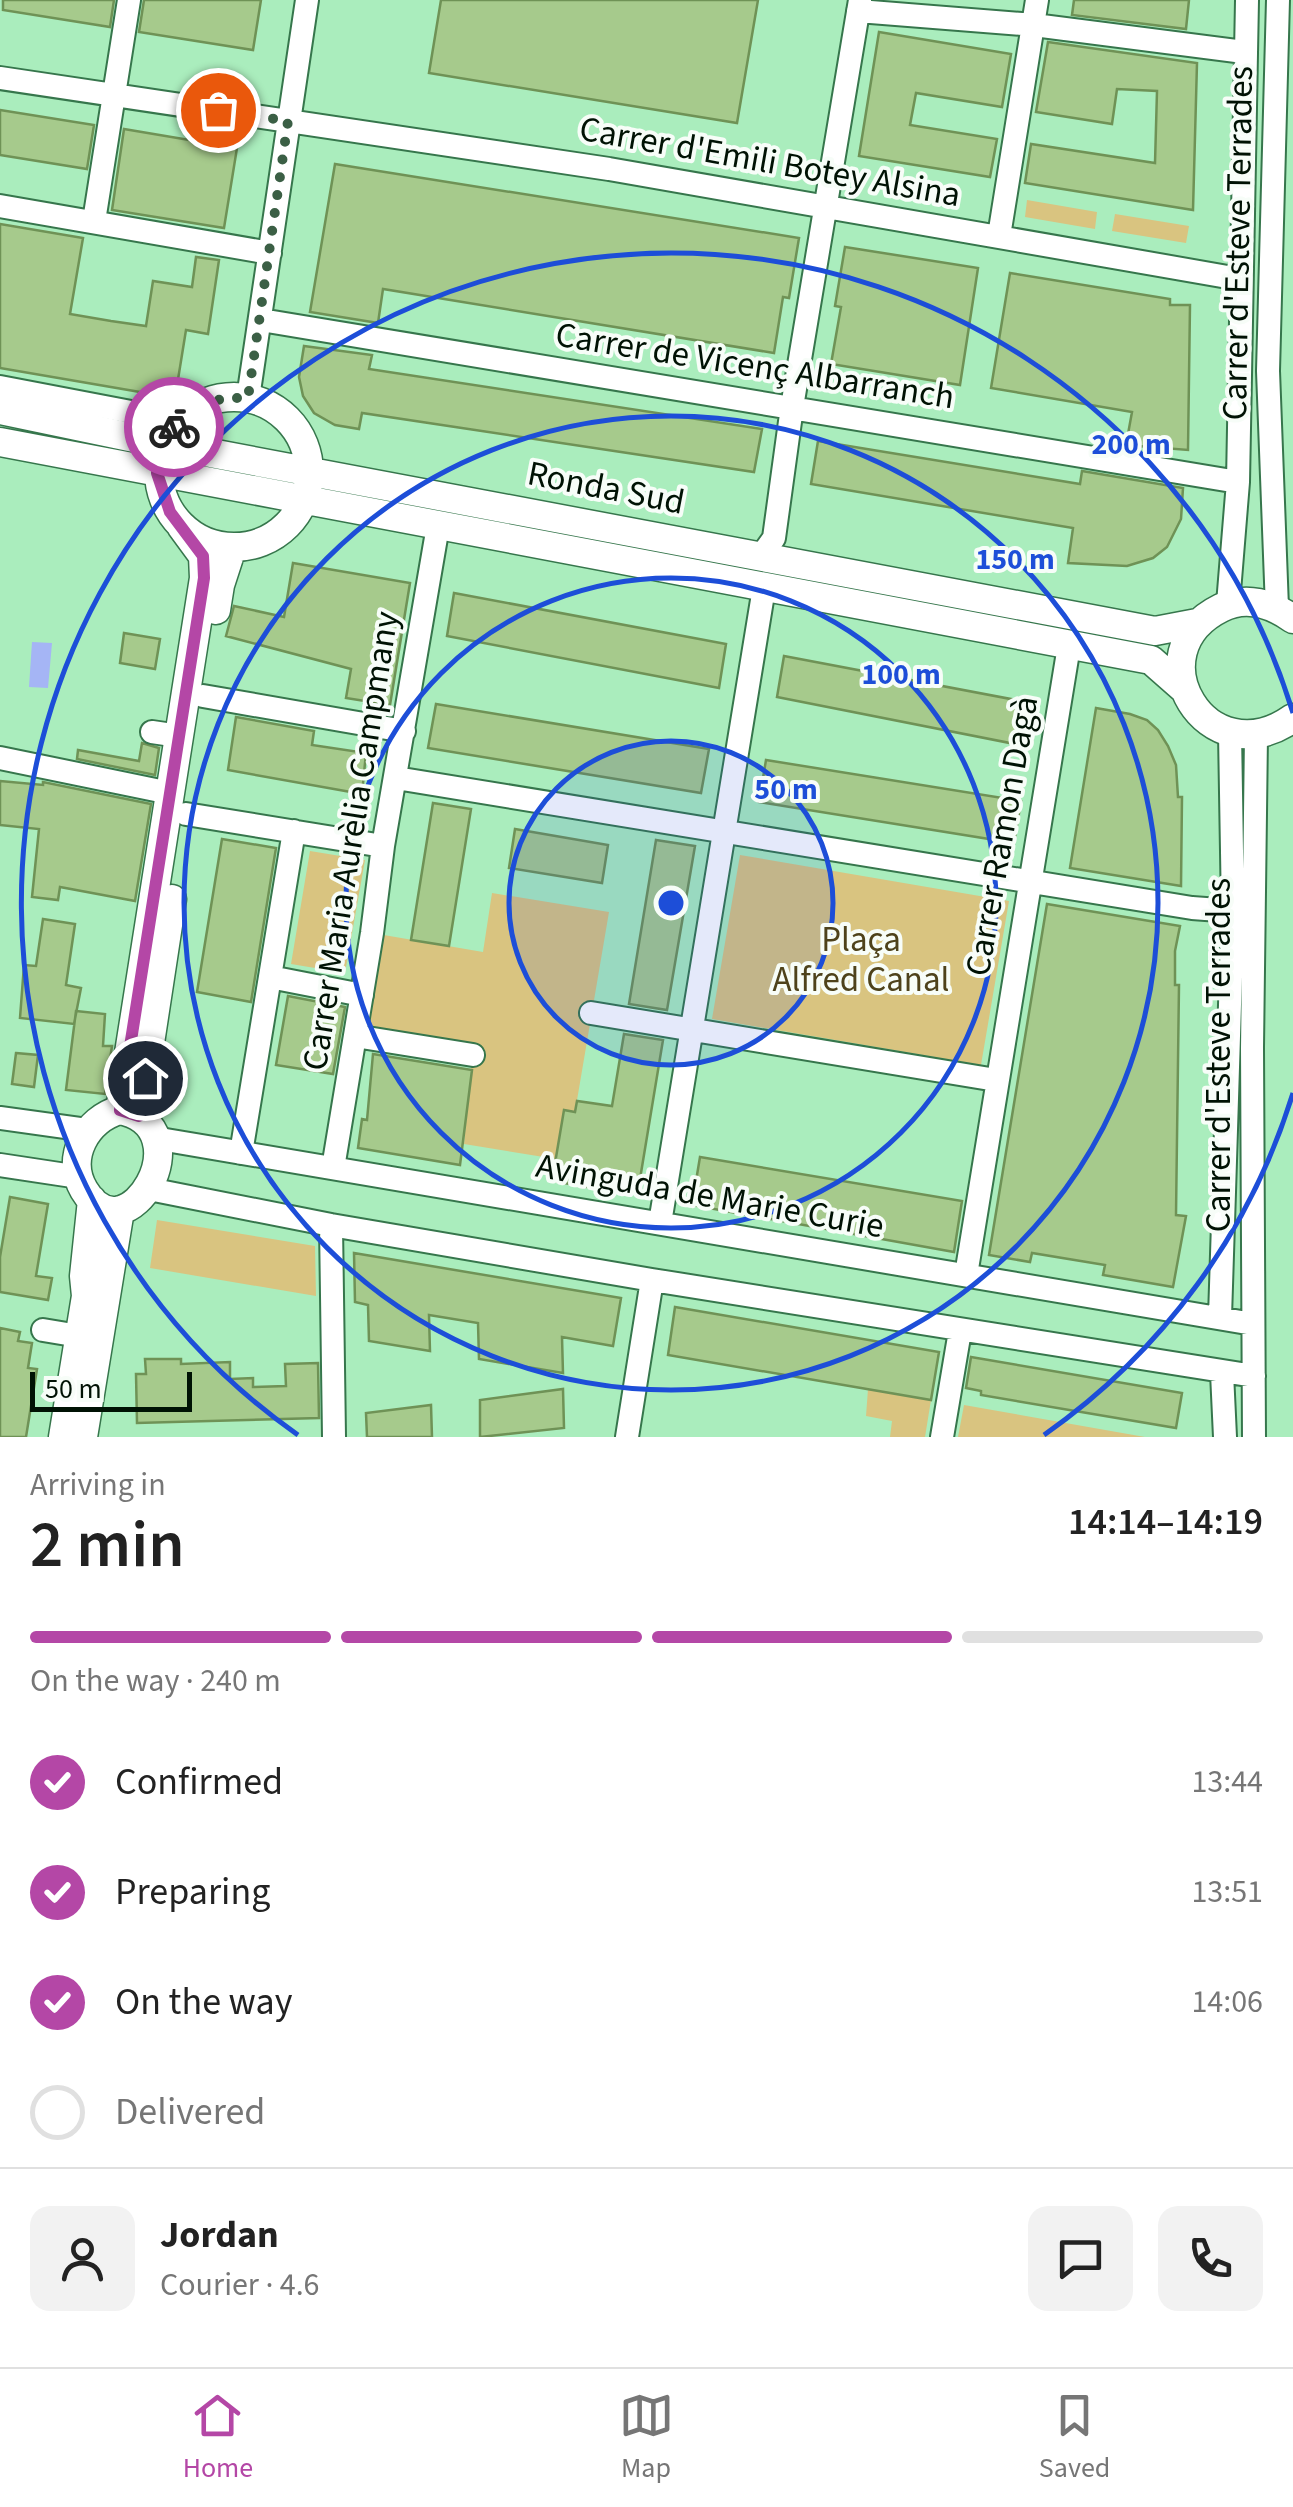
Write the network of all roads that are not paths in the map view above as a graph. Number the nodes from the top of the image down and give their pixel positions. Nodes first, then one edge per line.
1 (129, 0) edge
2 (307, 0) edge
3 (1037, 0) edge
4 (1248, 0) edge
5 (1278, 0) edge
6 (859, 5) edge
7 (1034, 26) junction
8 (1244, 52) junction
9 (0, 78) edge
10 (114, 96) junction
11 (288, 121) junction
12 (824, 204) junction
13 (0, 206) edge
14 (94, 221) junction
15 (999, 236) junction
16 (270, 253) junction
17 (1240, 279) junction
18 (261, 320) junction
19 (0, 387) edge
20 (248, 398) junction
21 (792, 407) junction
22 (0, 410) edge
23 (171, 432) junction
24 (9, 448) edge
25 (309, 471) junction
26 (157, 473) junction
27 (1238, 482) junction
28 (303, 502) junction
29 (181, 526) junction
30 (438, 526) junction
31 (232, 548) junction
32 (761, 556) junction
33 (764, 588) junction
34 (1228, 604) junction
35 (1285, 613) edge
36 (1198, 624) junction
37 (1070, 646) junction
38 (1184, 690) junction
39 (204, 696) junction
40 (1293, 718) edge
41 (404, 730) junction
42 (1243, 734) junction
43 (0, 758) edge
44 (396, 778) junction
45 (178, 803) junction
46 (294, 831) junction
47 (726, 833) junction
48 (383, 846) junction
49 (1030, 880) junction
50 (1233, 910) junction
51 (270, 977) junction
52 (362, 994) junction
53 (591, 1014) dead end
54 (692, 1030) junction
55 (355, 1036) junction
56 (473, 1055) dead end
57 (996, 1080) junction
58 (0, 1118) edge
59 (138, 1121) junction
60 (87, 1130) junction
61 (241, 1152) junction
62 (0, 1165) edge
63 (334, 1168) junction
64 (86, 1189) junction
65 (149, 1189) junction
66 (120, 1210) junction
67 (660, 1222) junction
68 (331, 1225) junction
69 (966, 1275) junction
70 (652, 1280) junction
71 (1220, 1318) junction
72 (1254, 1324) junction
73 (44, 1330) dead end
74 (960, 1331) junction
75 (79, 1336) junction
76 (1222, 1372) junction
77 (1254, 1376) junction
78 (63, 1437) edge
79 (83, 1437) edge
80 (334, 1437) edge
81 (627, 1437) edge
82 (942, 1437) edge
83 (1224, 1437) edge
84 (1254, 1437) edge

1 - 10 street
2 - 11 street
3 - 7 street
4 - 8 street, Carrer d'Esteve Terrades
5 - 35 street, Carrer d'Esteve Terrades
6 - 7 street
6 - 12 street
7 - 8 street
7 - 15 street
8 - 17 street, Carrer d'Esteve Terrades
9 - 10 street, Carrer d'Emili Botey Alsina
10 - 11 street, Carrer d'Emili Botey Alsina
10 - 14 street
11 - 12 street, Carrer d'Emili Botey Alsina
11 - 16 street
12 - 15 street, Carrer d'Emili Botey Alsina
12 - 21 street
13 - 14 street
14 - 16 street
15 - 17 street, Carrer d'Emili Botey Alsina
16 - 18 street
17 - 27 street, Carrer d'Esteve Terrades
18 - 20 street
18 - 21 street, Carrer de Vicenç Albarranch
19 - 23 street
20 - 23 main road
20 - 25 main road
21 - 27 street, Carrer de Vicenç Albarranch
21 - 32 street
22 - 23 main road, Ronda Sud
23 - 25 main road, Ronda Sud
23 - 26 main road
24 - 26 main road, Ronda Sud
25 - 28 main road
25 - 32 main road, Ronda Sud
26 - 28 main road, Ronda Sud
26 - 29 main road
27 - 34 street, Carrer d'Esteve Terrades
28 - 30 main road, Ronda Sud
28 - 31 main road
29 - 31 main road
29 - 45 main road
30 - 33 main road, Ronda Sud
30 - 41 street, Carrer Maria Aurèlia Campmany
31 - 39 main road
32 - 36 main road, Ronda Sud
33 - 37 main road, Ronda Sud
33 - 47 street
34 - 35 main road
34 - 36 main road
36 - 38 main road
37 - 38 main road, Ronda Sud
37 - 49 street, Carrer Ramon Dagà
38 - 42 main road, Ronda Sud
39 - 41 street
39 - 45 main road
40 - 42 main road
41 - 44 street, Carrer Maria Aurèlia Campmany
42 - 50 street, Carrer d'Esteve Terrades
42 - 72 street, Carrer d'Esteve Terrades
43 - 45 street
44 - 47 street
44 - 48 street, Carrer Maria Aurèlia Campmany
45 - 46 street
45 - 59 main road
46 - 48 street
46 - 51 street
47 - 49 street
47 - 54 street
48 - 52 street, Carrer Maria Aurèlia Campmany
49 - 50 street
49 - 57 street, Carrer Ramon Dagà
50 - 71 street, Carrer d'Esteve Terrades
51 - 52 street
51 - 61 street
52 - 55 street, Carrer Maria Aurèlia Campmany
53 - 54 street
54 - 57 street
54 - 67 street
55 - 56 street
55 - 63 street, Carrer Maria Aurèlia Campmany
57 - 69 street, Carrer Ramon Dagà
58 - 60 street
59 - 60 main road
59 - 61 street, Avinguda de Marie Curie
59 - 65 main road
60 - 64 main road
61 - 63 street, Avinguda de Marie Curie
62 - 64 street
63 - 67 street, Avinguda de Marie Curie
64 - 66 main road
64 - 75 main road
65 - 66 main road
65 - 68 street
66 - 79 main road
67 - 69 street, Avinguda de Marie Curie
68 - 70 street
68 - 80 street
69 - 71 street, Avinguda de Marie Curie
70 - 74 street
70 - 81 street
71 - 72 street, Avinguda de Marie Curie
72 - 77 street, Carrer d'Esteve Terrades
73 - 75 street
74 - 76 street
74 - 82 street
75 - 78 main road
76 - 77 street
76 - 83 street
77 - 84 street, Carrer d'Esteve Terrades

